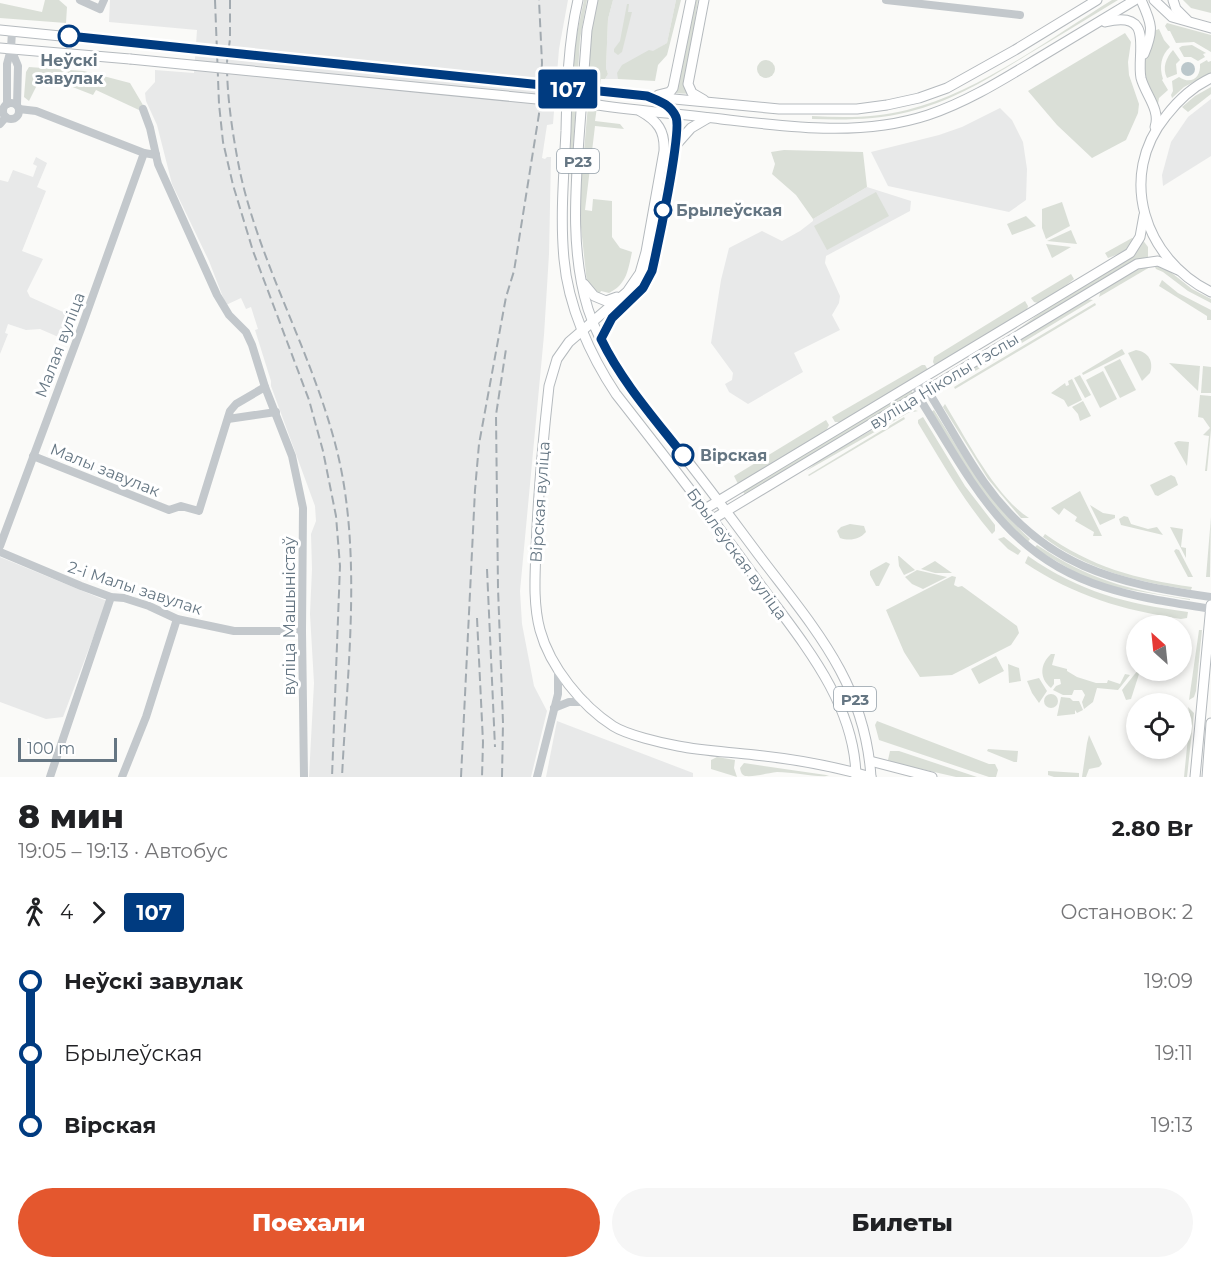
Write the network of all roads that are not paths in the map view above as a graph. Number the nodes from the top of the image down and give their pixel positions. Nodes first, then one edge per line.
1 (80, 0) edge
2 (104, 0) edge
3 (578, 0) edge
4 (593, 0) edge
5 (691, 0) edge
6 (704, 0) edge
7 (886, 0) edge
8 (1097, 0) edge
9 (1135, 0) edge
10 (1141, 0) edge
11 (1154, 0) edge
12 (1173, 0) edge
13 (1020, 15) dead end
14 (1187, 20) junction
15 (1091, 27) junction
16 (1211, 28) edge
17 (0, 30) edge
18 (12, 31) junction
19 (0, 48) edge
20 (11, 49) junction
21 (1142, 59) junction
22 (1211, 78) edge
23 (647, 96) junction
24 (710, 102) junction
25 (7, 104) junction
26 (18, 107) junction
27 (143, 109) dead end
28 (640, 111) junction
29 (675, 114) junction
30 (6, 117) junction
31 (708, 118) junction
32 (0, 124) edge
33 (1153, 132) junction
34 (675, 146) junction
35 (144, 153) junction
36 (156, 155) junction
37 (1144, 215) junction
38 (1178, 270) junction
39 (582, 282) junction
40 (631, 288) junction
41 (1211, 292) edge
42 (593, 320) junction
43 (582, 329) junction
44 (601, 339) junction
45 (917, 383) junction
46 (265, 387) junction
47 (928, 391) junction
48 (918, 396) junction
49 (276, 412) junction
50 (228, 419) junction
51 (33, 456) junction
52 (722, 498) junction
53 (705, 509) junction
54 (729, 515) junction
55 (713, 519) junction
56 (0, 546) edge
57 (0, 552) edge
58 (783, 587) junction
59 (111, 597) junction
60 (769, 597) junction
61 (1211, 597) edge
62 (1211, 608) edge
63 (177, 619) junction
64 (302, 631) junction
65 (558, 671) junction
66 (586, 702) junction
67 (554, 708) junction
68 (1211, 723) edge
69 (870, 761) junction
70 (856, 775) edge
71 (50, 777) edge
72 (122, 777) edge
73 (304, 777) edge
74 (537, 777) edge
75 (871, 777) edge
76 (932, 777) edge
77 (1195, 777) edge
78 (1207, 777) edge

1 - 2 street
3 - 43 main road, Р23
4 - 39 main road, Р23
5 - 23 main road
6 - 24 main road
7 - 13 street
8 - 24 main road
9 - 15 main road
10 - 21 main road
11 - 14 main road
12 - 14 main road
14 - 16 main road
15 - 21 main road
15 - 31 main road
17 - 18 main road
18 - 20 street
18 - 23 main road, bridge
19 - 20 main road
20 - 25 street
20 - 26 street
20 - 28 main road, bridge
21 - 33 main road
22 - 33 main road
23 - 24 main road
23 - 29 main road
25 - 26 street
25 - 30 street
26 - 30 street
26 - 35 street
27 - 36 street, вуліца Машыністаў
28 - 29 main road
28 - 40 main road
29 - 31 main road
29 - 34 main road
30 - 32 street
31 - 34 main road
33 - 37 main road
34 - 44 main road
35 - 36 street
35 - 51 street, Малая вуліца
36 - 46 street, вуліца Машыністаў
37 - 38 main road
37 - 45 main road, вуліца Ніколы Тэслы
38 - 41 main road
38 - 47 main road, вуліца Ніколы Тэслы
39 - 40 main road
39 - 42 main road, Р23
40 - 42 main road
42 - 43 main road
42 - 44 main road, Брылеўская вуліца / Р23
43 - 53 main road, Брылеўская вуліца / Р23
43 - 65 main road, Вірская вуліца
44 - 52 main road, Брылеўская вуліца / Р23
45 - 47 street
45 - 48 street
45 - 52 main road, вуліца Ніколы Тэслы
46 - 49 street, вуліца Машыністаў
46 - 50 street, Малы завулак
47 - 48 main road, вуліца Ніколы Тэслы
47 - 61 street
48 - 54 main road, вуліца Ніколы Тэслы
48 - 62 street
49 - 50 street
49 - 64 street, вуліца Машыністаў
50 - 51 street, Малы завулак
51 - 56 street, Малая вуліца
52 - 53 main road, вуліца Ніколы Тэслы
52 - 54 main road, Брылеўская вуліца / Р23
53 - 55 main road, Брылеўская вуліца / Р23
54 - 55 main road
54 - 58 main road, Брылеўская вуліца / Р23
55 - 60 main road, Брылеўская вуліца / Р23
57 - 59 street, 2-і Малы завулак
58 - 60 main road
58 - 69 main road, Брылеўская вуліца / Р23
59 - 63 street, 2-і Малы завулак
59 - 71 street
60 - 70 main road, Брылеўская вуліца / Р23
62 - 77 main road
63 - 64 street, 2-і Малы завулак
63 - 72 street
64 - 73 street, вуліца Машыністаў
65 - 66 main road, Вірская вуліца
65 - 67 street
66 - 67 street
66 - 70 main road, Вірская вуліца
67 - 74 street
68 - 78 main road
69 - 75 main road, Брылеўская вуліца
69 - 76 main road
70 - 75 main road, Вірская вуліца

